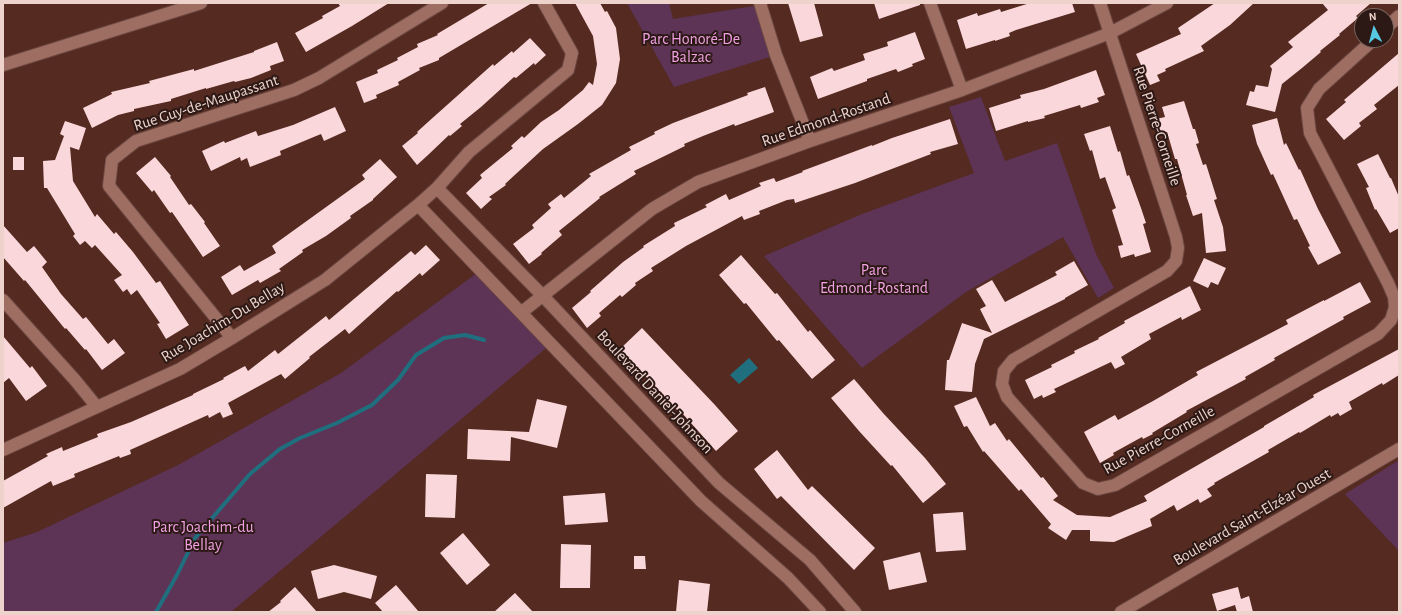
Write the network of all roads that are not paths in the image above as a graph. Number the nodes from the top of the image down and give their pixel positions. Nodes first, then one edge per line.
1 (201, 3) edge
2 (442, 3) edge
3 (544, 3) edge
4 (760, 3) edge
5 (930, 3) edge
6 (1100, 3) edge
7 (1167, 3) edge
8 (1110, 33) junction
9 (1364, 48) edge
10 (3, 65) edge
11 (962, 90) junction
12 (810, 141) junction
13 (437, 188) junction
14 (418, 205) junction
15 (542, 295) junction
16 (3, 300) edge
17 (522, 312) junction
18 (232, 338) junction
19 (97, 407) junction
20 (1399, 449) edge
21 (3, 450) edge
22 (820, 612) edge
23 (855, 612) edge
24 (1121, 612) edge

1 - 10 street
2 - 18 street, Rue Guy-de-Maupassant
3 - 13 street
4 - 12 street
5 - 11 street
6 - 8 street, Rue Pierre-Corneille
7 - 8 street, Rue Edmond-Rostand
8 - 9 street, Rue Pierre-Corneille
8 - 11 street, Rue Edmond-Rostand
11 - 12 street, Rue Edmond-Rostand
12 - 15 street, Rue Edmond-Rostand
13 - 14 street, Rue Joachim-Du Bellay
13 - 15 street, Boulevard Daniel-Johnson
14 - 17 street
14 - 18 street, Rue Joachim-Du Bellay
15 - 17 street, Rue Edmond-Rostand
15 - 23 street, Boulevard Daniel-Johnson
16 - 19 street
17 - 22 street
18 - 19 street, Rue Joachim-Du Bellay
19 - 21 street, Rue Joachim-Du Bellay
20 - 24 street, Boulevard Saint-Elzéar Ouest

